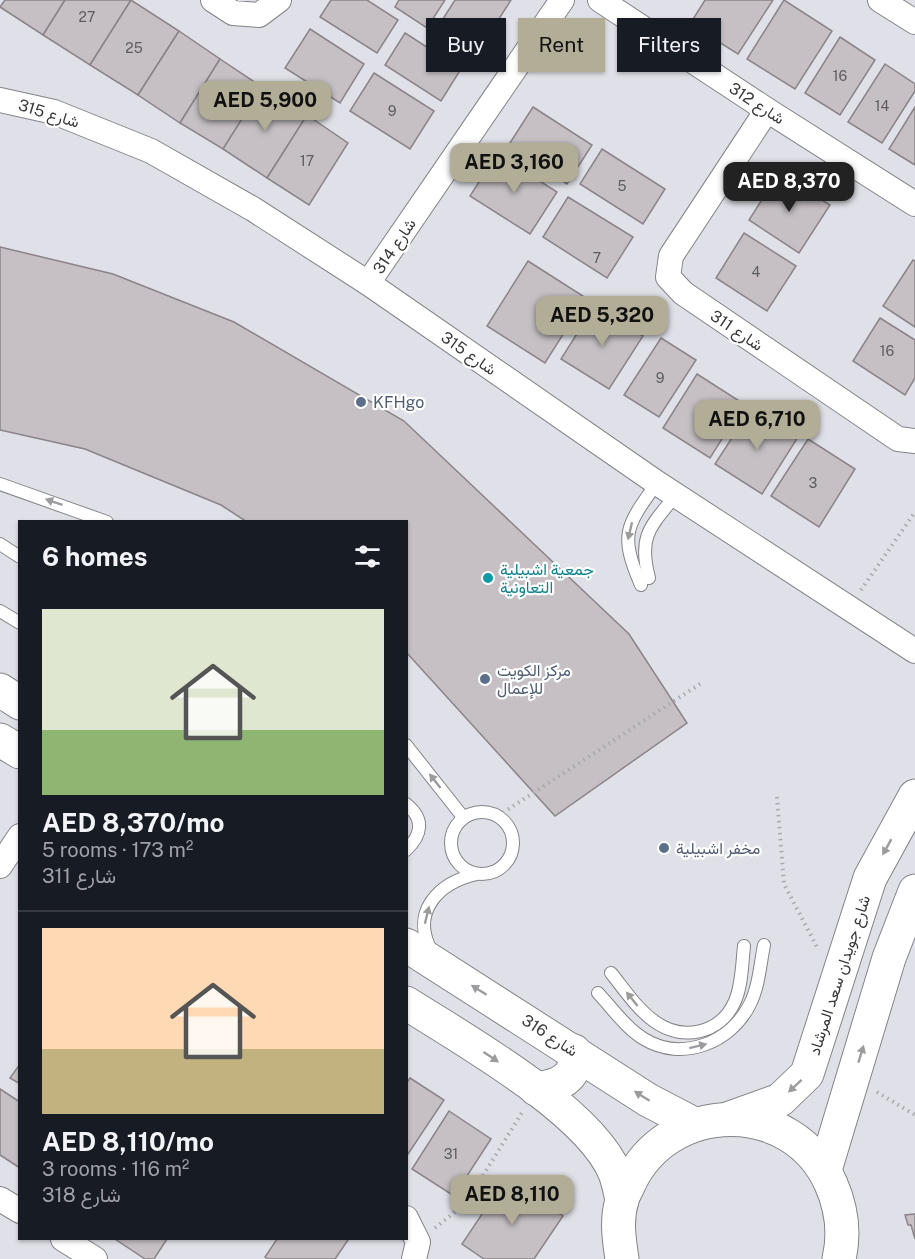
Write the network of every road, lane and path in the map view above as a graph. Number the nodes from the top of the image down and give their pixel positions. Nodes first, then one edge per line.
1 (213, 0) edge
2 (279, 0) edge
3 (562, 0) edge
4 (600, 0) edge
5 (880, 0) edge
6 (915, 22) edge
7 (0, 100) edge
8 (767, 110) junction
9 (915, 204) edge
10 (368, 283) junction
11 (915, 441) edge
12 (0, 484) edge
13 (667, 489) junction
14 (915, 512) edge
15 (101, 520) edge
16 (0, 544) edge
17 (18, 556) edge
18 (849, 608) junction
19 (0, 611) edge
20 (18, 622) edge
21 (915, 651) edge
22 (703, 682) dead end
23 (0, 690) edge
24 (18, 702) edge
25 (0, 740) edge
26 (408, 748) edge
27 (18, 751) edge
28 (915, 796) edge
29 (777, 797) dead end
30 (408, 806) edge
31 (498, 816) junction
32 (463, 818) junction
33 (18, 839) edge
34 (408, 848) edge
35 (0, 866) edge
36 (477, 874) junction
37 (915, 891) edge
38 (764, 945) dead end
39 (408, 946) edge
40 (744, 946) dead end
41 (443, 968) junction
42 (611, 973) dead end
43 (836, 983) junction
44 (598, 993) dead end
45 (408, 1004) edge
46 (573, 1051) junction
47 (854, 1078) junction
48 (536, 1089) junction
49 (915, 1115) edge
50 (729, 1118) junction
51 (694, 1124) junction
52 (825, 1170) junction
53 (0, 1198) edge
54 (622, 1200) junction
55 (18, 1210) edge
56 (408, 1225) edge
57 (65, 1240) edge
58 (617, 1250) edge
59 (416, 1251) edge
60 (95, 1259) edge
61 (839, 1259) edge

1 - 2 street
3 - 10 street, شارع 314
4 - 8 street, شارع 312
5 - 6 street
7 - 10 street, شارع 315
8 - 9 street, شارع 312
8 - 11 street, شارع 311
10 - 13 street, شارع 315
15 -> 12 lane
13 -> 13 lane
13 - 18 street, شارع 315
14 - 18 path
16 - 17 lane
18 - 21 street, شارع 315
19 - 20 lane
22 - 31 path
23 - 24 street
25 - 27 street
32 -> 26 lane
28 -> 43 street, شارع جويدان سعد المرشاد
29 - 43 path
30 - 34 lane
31 - 32 lane
31 - 36 lane
32 - 36 lane
33 - 35 street
41 -> 36 lane
47 -> 37 street
44 -> 38 lane
39 - 41 street, شارع 316
40 -> 42 lane
46 -> 41 street, شارع 316
43 -> 50 street, شارع جويدان سعد المرشاد
45 -> 48 street
46 - 48 street
51 -> 46 street, شارع 316
47 - 49 path
47 - 52 street
48 - 54 street
48 - 59 path
50 - 51 street
50 - 52 street
51 - 54 street
52 - 61 street
53 - 55 street
54 - 58 street
56 - 59 street
57 - 60 street

